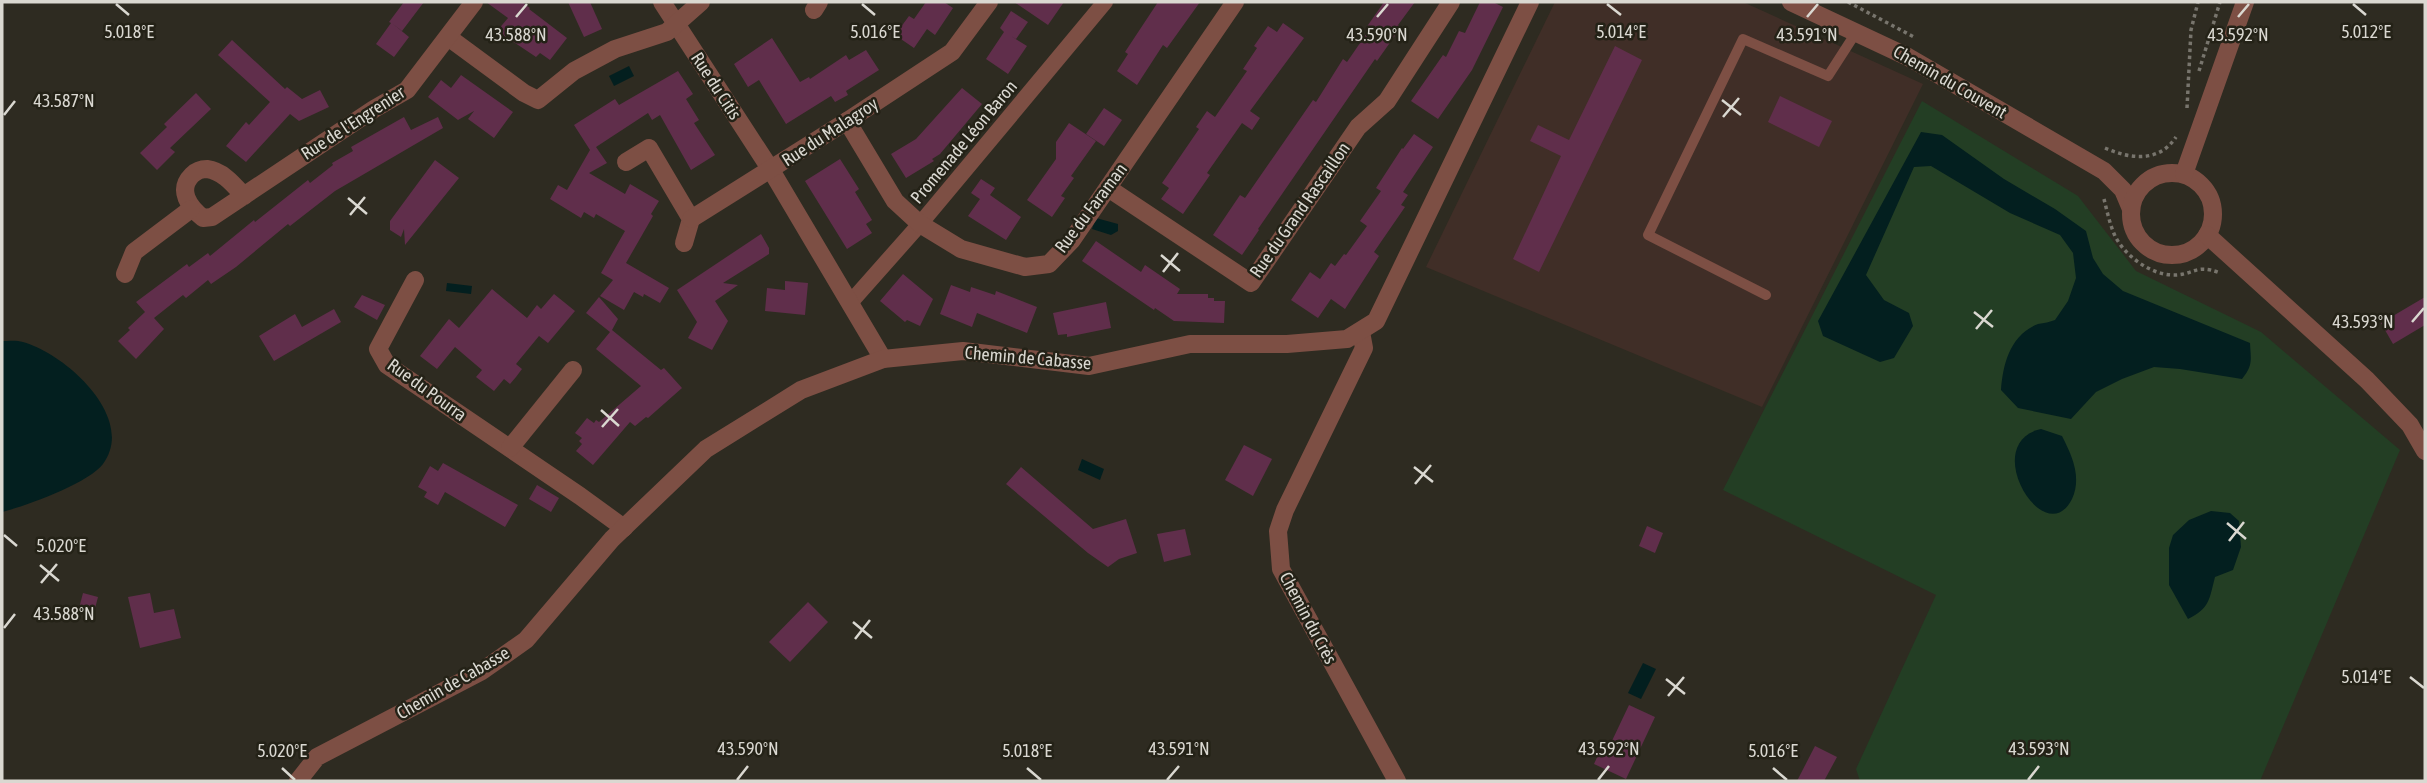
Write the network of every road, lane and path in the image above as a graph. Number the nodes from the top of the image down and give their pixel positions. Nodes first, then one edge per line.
1 (474, 2) edge
2 (662, 2) edge
3 (701, 2) edge
4 (989, 2) edge
5 (1105, 2) edge
6 (1235, 2) edge
7 (1451, 2) edge
8 (1530, 2) edge
9 (1791, 2) edge
10 (2198, 2) edge
11 (2245, 2) edge
12 (676, 25) junction
13 (1857, 31) junction
14 (448, 37) junction
15 (2187, 120) dead end
16 (847, 121) junction
17 (2180, 131) dead end
18 (2096, 145) dead end
19 (626, 162) dead end
20 (771, 170) junction
21 (2104, 171) junction
22 (2184, 174) junction
23 (2152, 177) junction
24 (1108, 188) junction
25 (2102, 191) dead end
26 (244, 196) junction
27 (191, 209) junction
28 (2131, 209) junction
29 (691, 219) junction
30 (920, 224) junction
31 (2207, 235) junction
32 (684, 243) dead end
33 (2220, 273) dead end
34 (125, 274) dead end
35 (415, 280) dead end
36 (1766, 295) dead end
37 (850, 303) junction
38 (1361, 332) junction
39 (883, 359) junction
40 (573, 370) dead end
41 (2418, 425) edge
42 (510, 449) junction
43 (2425, 451) edge
44 (624, 528) junction
45 (298, 781) edge
46 (1397, 781) edge

1 - 14 street, Rue de l'Engrenier
2 - 12 street, Rue du Citis
3 - 12 street
4 - 16 street, Rue du Malagroy
5 - 30 street, Promenade Léon Baron
6 - 24 street, Rue du Faraman
7 - 24 street, Rue du Grand Rascaillon
8 - 38 street
9 - 13 street, Chemin du Couvent
10 - 15 path
11 - 22 street
12 - 14 street
12 - 20 street, Rue du Citis
13 - 21 street, Chemin du Couvent
13 - 36 lane
14 - 26 street, Rue de l'Engrenier
16 - 20 street, Rue du Malagroy
16 - 30 street, Rue du Faraman
17 - 18 path
19 - 29 street
20 - 29 street
20 - 37 street, Rue du Malagroy
21 - 23 street, Chemin du Couvent
21 - 28 street, Chemin du Couvent
22 - 23 street, Chemin du Couvent
22 - 31 street
23 - 28 street
24 - 30 street, Rue du Faraman
25 - 33 path
26 - 27 street, Rue de l'Engrenier
26 - 27 street
27 - 34 street
28 - 31 street, Chemin du Couvent
29 - 32 street
30 - 37 street, Promenade Léon Baron
31 - 41 street
35 - 42 street, Rue du Pourra
37 - 39 street, Rue du Malagroy
38 - 39 street, Chemin de Cabasse
38 - 46 street, Chemin du Crès
39 - 44 street, Chemin de Cabasse
40 - 42 street
41 - 43 street
42 - 44 street, Rue du Pourra
44 - 45 street, Chemin de Cabasse

